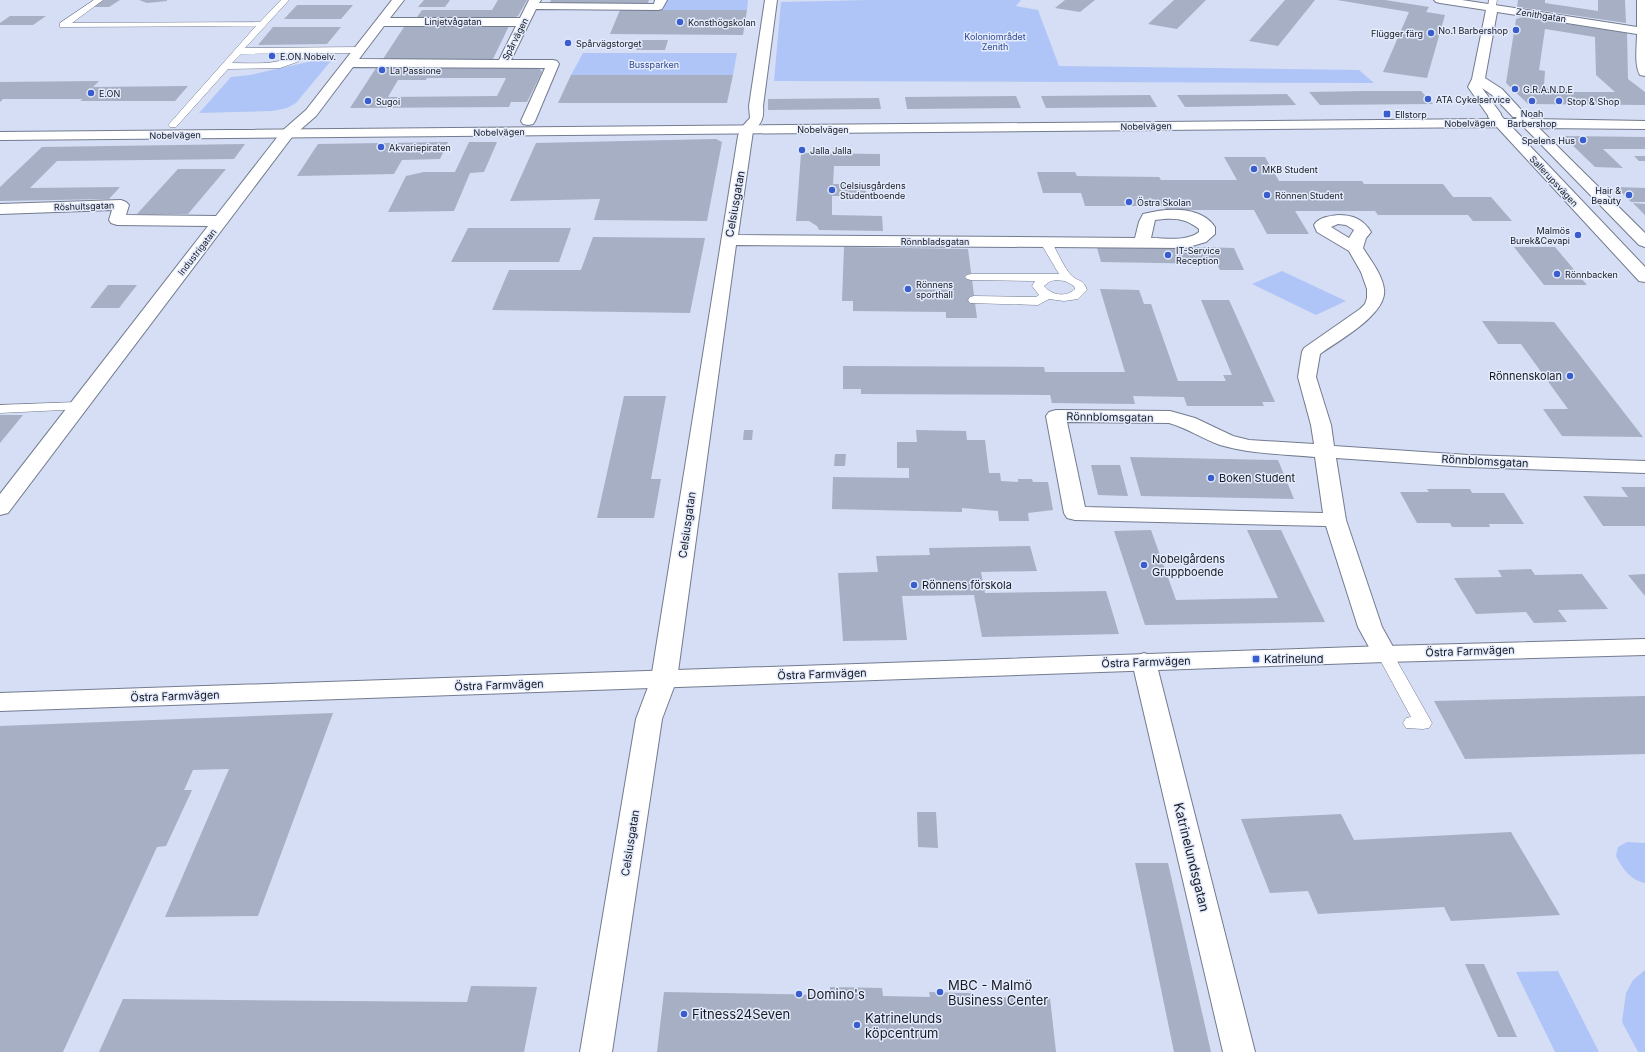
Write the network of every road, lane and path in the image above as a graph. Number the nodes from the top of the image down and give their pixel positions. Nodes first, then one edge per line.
1 (99, 0) edge
2 (285, 0) edge
3 (398, 0) edge
4 (771, 0) edge
5 (1440, 0) edge
6 (1643, 0) edge
7 (534, 3) edge
8 (659, 4) edge
9 (1493, 4) edge
10 (382, 22) junction
11 (524, 22) junction
12 (262, 24) junction
13 (1643, 31) junction
14 (308, 50) junction
15 (360, 50) junction
16 (238, 52) junction
17 (349, 63) junction
18 (503, 64) junction
19 (226, 66) junction
20 (1645, 72) edge
21 (1478, 79) junction
22 (1645, 114) edge
23 (1497, 119) junction
24 (1523, 119) junction
25 (528, 121) junction
26 (751, 124) junction
27 (173, 125) junction
28 (1645, 126) edge
29 (0, 127) edge
30 (293, 128) junction
31 (0, 136) edge
32 (0, 209) edge
33 (221, 221) junction
34 (1643, 239) edge
35 (729, 240) junction
36 (1046, 242) junction
37 (1141, 243) dead end
38 (1355, 248) dead end
39 (1645, 276) edge
40 (971, 277) dead end
41 (1047, 278) junction
42 (1067, 278) junction
43 (1048, 295) junction
44 (974, 300) dead end
45 (78, 406) junction
46 (0, 410) edge
47 (1325, 451) junction
48 (1645, 467) edge
49 (0, 508) edge
50 (1335, 520) junction
51 (1645, 647) edge
52 (1385, 654) junction
53 (1144, 662) junction
54 (664, 679) junction
55 (0, 702) edge
56 (1412, 723) dead end
57 (596, 1052) edge
58 (1239, 1052) edge

1 - 12 lane
2 - 12 lane
3 - 10 street, Industrigatan
4 - 26 street, Celsiusgatan
5 - 9 street, Zenithgatan
6 - 13 street
7 - 8 street
7 - 11 street, Spårvägen
9 - 13 street, Zenithgatan
9 - 21 street, Sallerupsvägen
10 - 11 street, Linjetvågatan
10 - 15 street, Industrigatan
11 - 18 street, Spårvägen
12 - 16 lane
13 - 20 street
14 - 15 lane
14 - 16 lane
14 - 19 lane
15 - 17 street, Industrigatan
16 - 19 lane
17 - 18 street
17 - 30 street, Industrigatan
18 - 25 street, Spårvägen
19 - 27 lane
21 - 23 street, Sallerupsvägen
21 - 24 street, Sallerupsvägen
22 - 24 street, Nobelvägen
23 - 24 street, Nobelvägen
23 - 26 street, Nobelvägen
23 - 39 street, Sallerupsvägen
24 - 28 street, Nobelvägen
24 - 34 street, Sallerupsvägen
25 - 26 street, Nobelvägen
25 - 30 street, Nobelvägen
26 - 30 street, Nobelvägen
26 - 35 street, Celsiusgatan
27 - 29 street, Nobelvägen
27 - 30 street, Nobelvägen
30 - 31 street, Nobelvägen
30 - 33 street, Industrigatan
32 - 33 street, Röshultsgatan
33 - 45 street, Industrigatan
35 - 36 street, Rönnbladsgatan
35 - 54 street, Celsiusgatan
36 - 37 street, Rönnbladsgatan
36 - 42 lane
38 - 47 street
40 - 41 lane
41 - 42 lane
41 - 43 lane
42 - 43 lane
43 - 44 lane
45 - 46 lane
45 - 49 street, Industrigatan
47 - 48 street, Rönnblomsgatan
47 - 50 street
47 - 50 street, Rönnblomsgatan
50 - 52 street
51 - 52 street, Östra Farmvägen
52 - 53 street, Östra Farmvägen
52 - 56 lane
53 - 54 street, Östra Farmvägen
53 - 58 street, Katrinelundsgatan
54 - 55 street, Östra Farmvägen
54 - 57 street, Celsiusgatan

